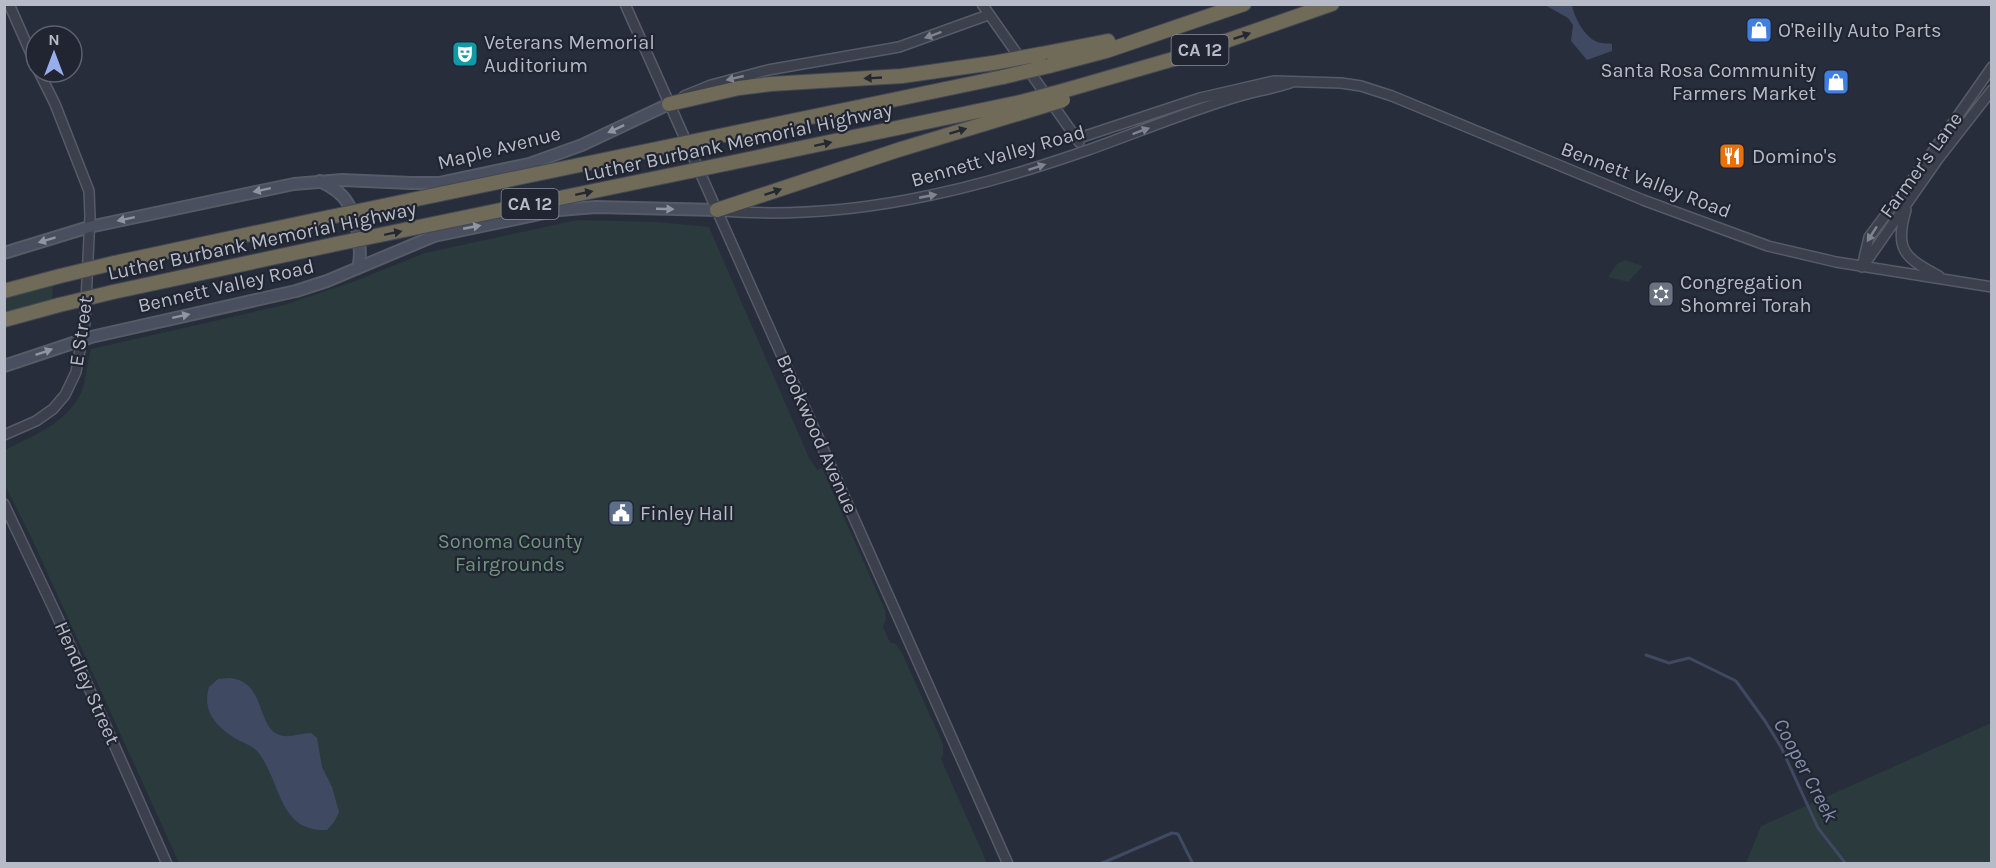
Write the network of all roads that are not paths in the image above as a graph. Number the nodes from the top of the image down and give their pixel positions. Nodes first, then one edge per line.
1 (9, 4) edge
2 (625, 4) edge
3 (981, 4) edge
4 (1227, 4) edge
5 (1244, 4) edge
6 (1332, 4) edge
7 (988, 15) junction
8 (24, 38) edge
9 (1045, 60) junction
10 (1992, 67) edge
11 (1295, 81) junction
12 (45, 84) edge
13 (1992, 90) edge
14 (669, 104) junction
15 (1024, 106) junction
16 (1076, 139) junction
17 (1086, 150) junction
18 (320, 181) junction
19 (1908, 203) junction
20 (717, 210) junction
21 (89, 227) junction
22 (4, 253) edge
23 (1862, 267) junction
24 (358, 268) junction
25 (1946, 280) junction
26 (1992, 287) edge
27 (4, 291) edge
28 (4, 320) edge
29 (83, 339) junction
30 (4, 366) edge
31 (4, 435) edge
32 (4, 504) edge
33 (167, 864) edge
34 (1008, 864) edge

1 - 8 street
2 - 14 street, Brookwood Avenue
3 - 7 street
4 - 9 highway
5 - 9 highway, Luther Burbank Memorial Highway / CA 12
15 -> 6 highway, Luther Burbank Memorial Highway / CA 12, bridge
7 -> 14 street, Maple Avenue
7 - 16 street
9 -> 14 highway, bridge
9 - 27 highway, Luther Burbank Memorial Highway / CA 12, bridge
10 -> 23 street, Farmer's Lane
11 - 16 street, Bennett Valley Road
17 -> 11 street, Bennett Valley Road
11 - 23 street, Bennett Valley Road
12 - 21 street, E Street
13 - 19 street
14 -> 18 main road, Maple Avenue
14 - 20 street, Brookwood Avenue
20 -> 15 highway
28 -> 15 highway, Luther Burbank Memorial Highway / CA 12, bridge
16 - 17 street
20 -> 17 street, Bennett Valley Road
18 -> 21 main road, Maple Avenue
18 - 24 main road
19 - 23 street
19 - 25 street
24 -> 20 main road, Bennett Valley Road
20 - 34 street, Brookwood Avenue
21 -> 22 main road, Maple Avenue
21 - 29 street, E Street
23 - 25 street, Bennett Valley Road
29 -> 24 main road, Bennett Valley Road
25 - 26 street, Bennett Valley Road
30 -> 29 main road, Bennett Valley Road
29 - 31 street, E Street
32 - 33 street, Hendley Street

